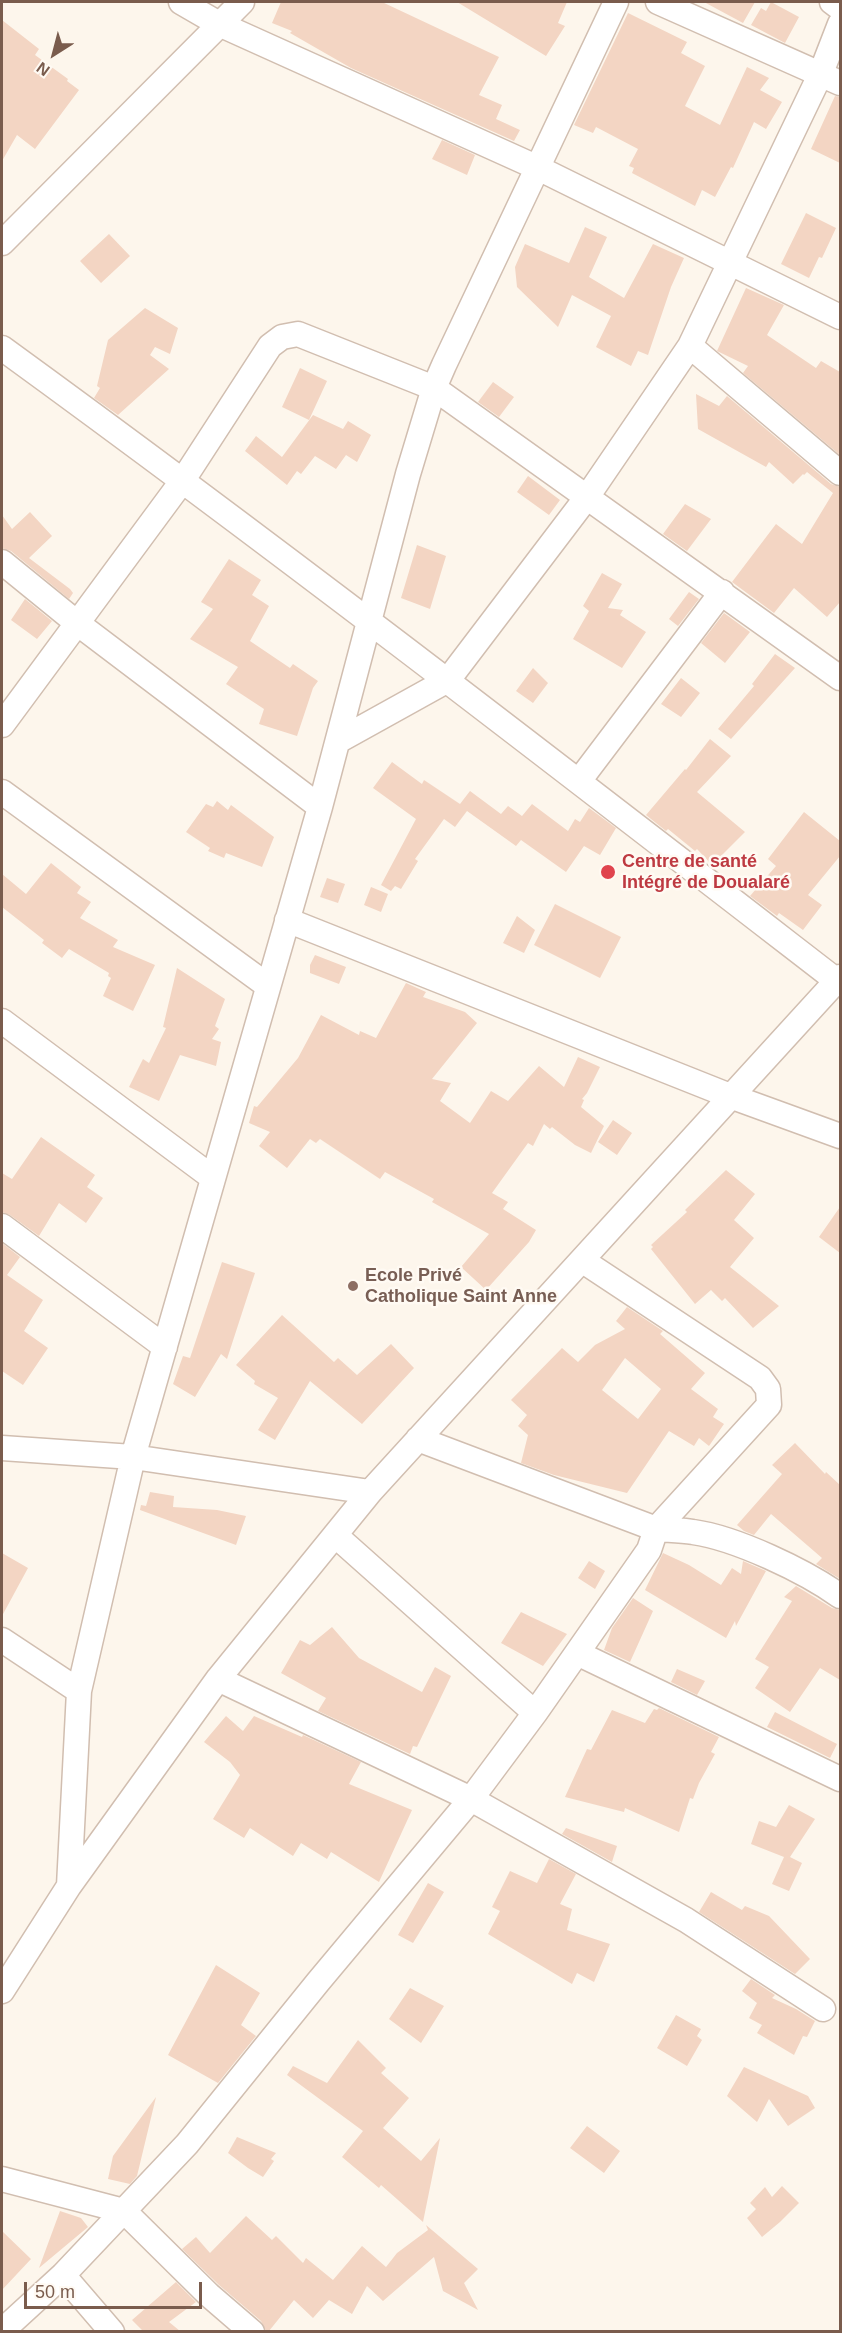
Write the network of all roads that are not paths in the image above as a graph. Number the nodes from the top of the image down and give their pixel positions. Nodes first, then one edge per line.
1 (181, 2) edge
2 (242, 2) edge
3 (616, 2) edge
4 (658, 2) edge
5 (832, 2) edge
6 (840, 8) edge
7 (219, 24) junction
8 (840, 24) edge
9 (831, 78) edge
10 (536, 167) junction
11 (2, 243) edge
12 (731, 263) junction
13 (840, 317) edge
14 (690, 346) junction
15 (2, 348) edge
16 (434, 388) junction
17 (840, 472) edge
18 (183, 480) junction
19 (587, 497) junction
20 (2, 562) edge
21 (722, 592) junction
22 (78, 623) junction
23 (370, 623) junction
24 (840, 678) edge
25 (448, 680) junction
26 (2, 725) edge
27 (338, 741) junction
28 (579, 781) junction
29 (2, 792) edge
30 (320, 807) junction
31 (287, 920) junction
32 (839, 979) edge
33 (268, 986) junction
34 (2, 1021) edge
35 (730, 1096) junction
36 (840, 1136) edge
37 (213, 1178) junction
38 (2, 1226) edge
39 (583, 1261) junction
40 (165, 1347) junction
41 (418, 1438) junction
42 (3, 1447) edge
43 (133, 1457) junction
44 (370, 1492) junction
45 (656, 1529) junction
46 (335, 1535) junction
47 (840, 1596) edge
48 (2, 1640) edge
49 (577, 1653) junction
50 (218, 1679) junction
51 (79, 1691) junction
52 (535, 1713) junction
53 (840, 1779) edge
54 (471, 1799) junction
55 (69, 1886) junction
56 (9, 1960) edge
57 (2, 1991) edge
58 (823, 2010) dead end
59 (2, 2179) edge
60 (124, 2211) junction
61 (63, 2275) junction
62 (2, 2331) edge
63 (112, 2331) edge
64 (252, 2331) edge

1 - 7 street
2 - 7 street
3 - 10 street
4 - 9 street
5 - 6 street
7 - 10 street
7 - 11 street
8 - 9 street
9 - 12 street
10 - 12 street
10 - 16 street
12 - 13 street
12 - 14 street
14 - 17 street
14 - 19 street
15 - 18 street
16 - 18 street
16 - 19 street
16 - 23 street
18 - 22 street
18 - 23 street
19 - 21 street
19 - 25 street
20 - 22 street
21 - 24 street
21 - 28 street
22 - 26 street
22 - 30 street
23 - 25 street
23 - 27 street
25 - 27 street
25 - 28 street
27 - 30 street
28 - 32 street
29 - 33 street
30 - 31 street
31 - 33 street
31 - 35 street
32 - 35 street
33 - 37 street
34 - 37 street
35 - 36 street
35 - 39 street
37 - 40 street
38 - 40 street
39 - 41 street
39 - 45 street
40 - 43 street
41 - 44 street
41 - 45 street
42 - 43 street
43 - 44 street
43 - 51 street
44 - 46 street
45 - 47 street
45 - 49 street
46 - 50 street
46 - 52 street
48 - 51 street
49 - 52 street
49 - 53 street
50 - 54 street
50 - 55 street
51 - 55 street
52 - 54 street
54 - 58 street
54 - 60 street
55 - 56 street
56 - 57 street
59 - 60 street
60 - 61 street
60 - 64 street
61 - 62 street
61 - 63 street

